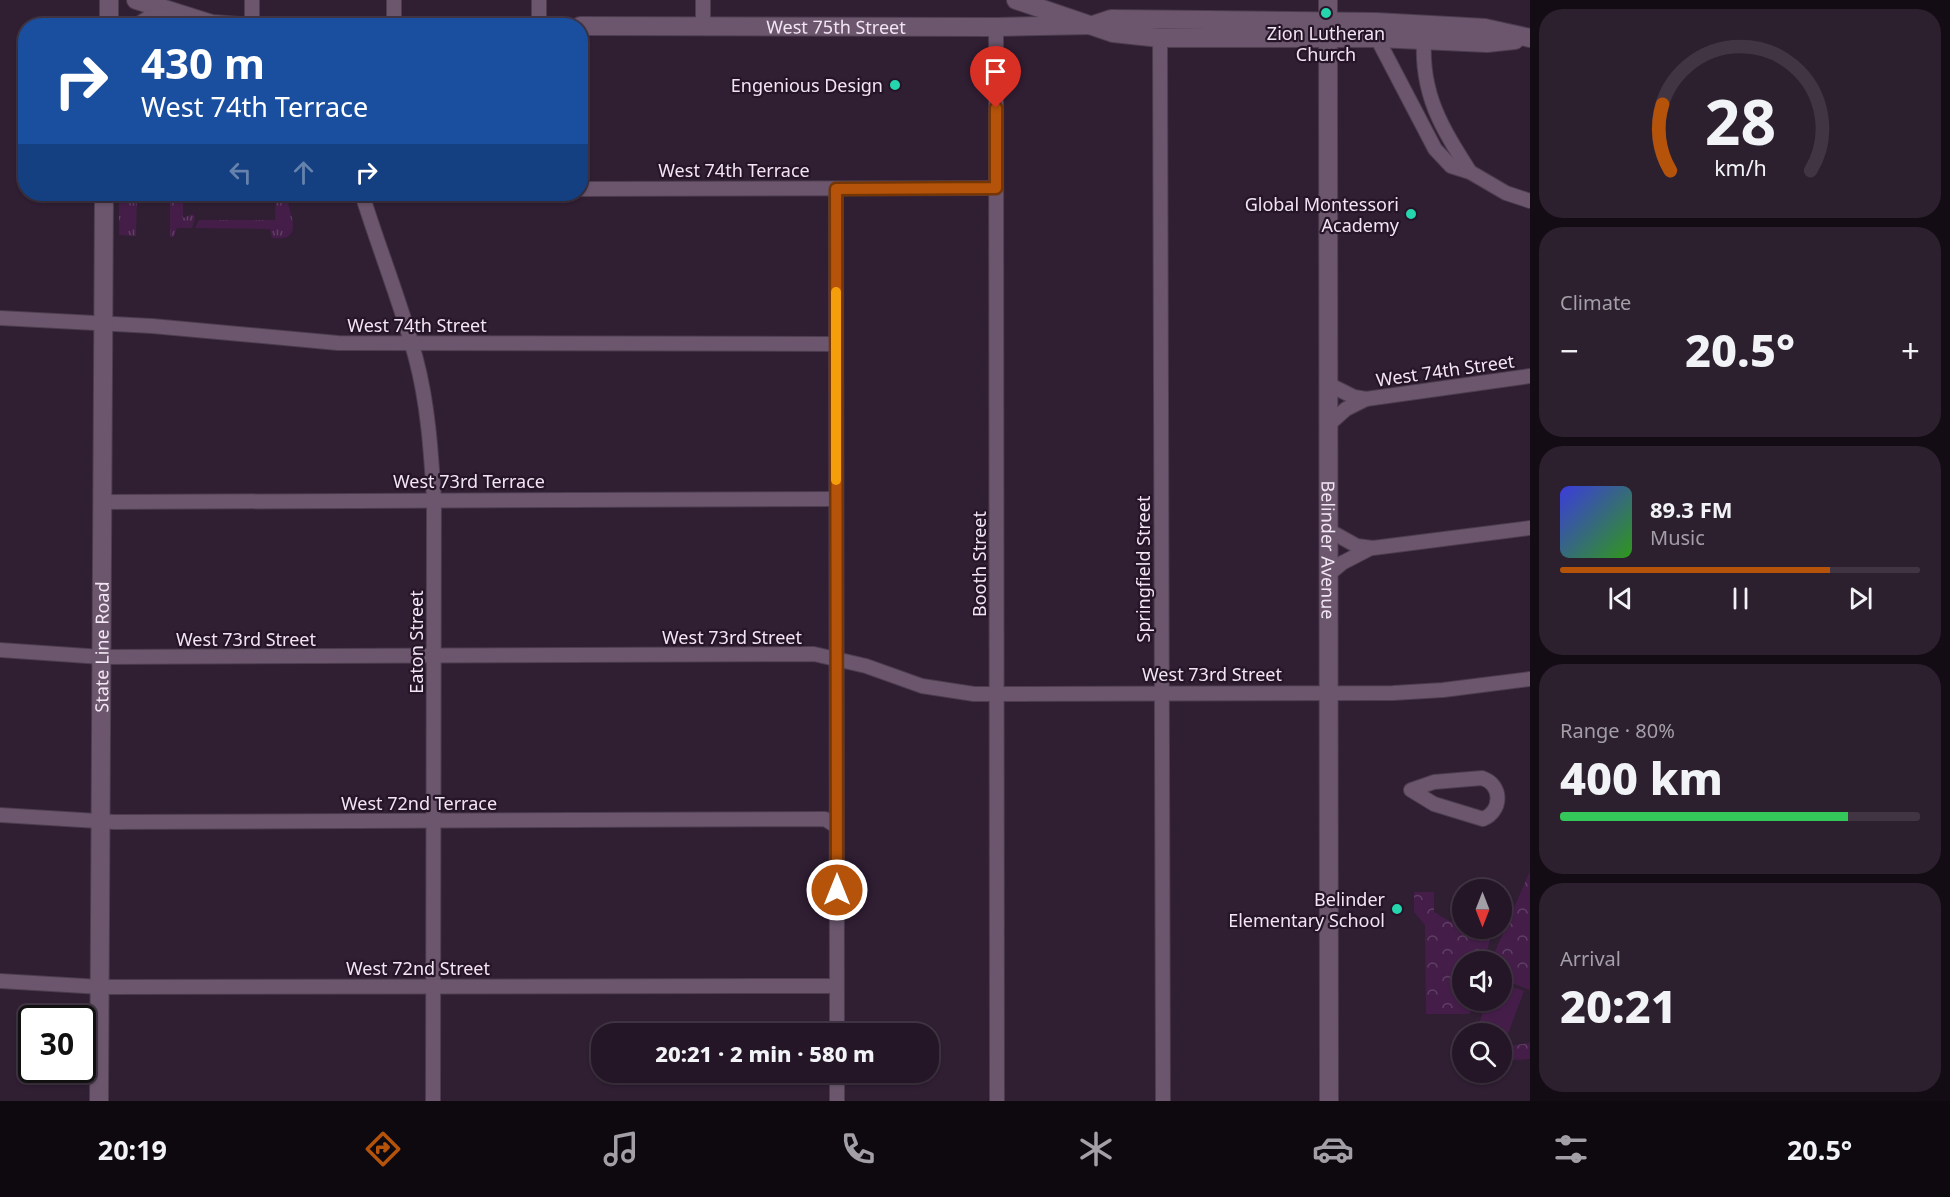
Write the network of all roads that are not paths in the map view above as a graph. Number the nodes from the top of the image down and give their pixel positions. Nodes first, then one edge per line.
1 (109, 0) edge
2 (136, 0) edge
3 (252, 0) edge
4 (394, 0) edge
5 (538, 0) edge
6 (703, 0) edge
7 (1016, 0) edge
8 (1328, 0) edge
9 (178, 14) junction
10 (109, 18) edge
11 (159, 18) edge
12 (192, 18) edge
13 (252, 18) edge
14 (394, 18) edge
15 (538, 18) edge
16 (1093, 25) junction
17 (588, 26) edge
18 (703, 27) junction
19 (996, 27) junction
20 (1328, 30) junction
21 (1160, 38) junction
22 (1377, 38) junction
23 (1530, 38) edge
24 (1424, 40) junction
25 (1470, 172) junction
26 (996, 188) junction
27 (588, 189) edge
28 (836, 189) junction
29 (104, 201) edge
30 (364, 201) edge
31 (1530, 201) edge
32 (0, 318) edge
33 (104, 324) junction
34 (411, 344) junction
35 (835, 344) junction
36 (1530, 376) edge
37 (1328, 384) junction
38 (1366, 399) junction
39 (1328, 425) junction
40 (434, 499) junction
41 (836, 499) junction
42 (103, 502) junction
43 (1530, 528) edge
44 (1330, 531) junction
45 (1373, 548) junction
46 (1330, 573) junction
47 (0, 650) edge
48 (434, 656) junction
49 (102, 657) junction
50 (837, 658) junction
51 (1530, 679) edge
52 (1162, 692) junction
53 (996, 693) junction
54 (1328, 693) junction
55 (1411, 790) joint
56 (0, 815) edge
57 (100, 820) junction
58 (434, 820) junction
59 (836, 826) junction
60 (0, 981) edge
61 (432, 986) junction
62 (101, 987) junction
63 (836, 987) junction
64 (837, 1023) edge
65 (837, 1083) edge
66 (99, 1101) edge
67 (433, 1101) edge
68 (837, 1101) edge
69 (997, 1101) edge
70 (1163, 1101) edge
71 (1329, 1101) edge

1 - 10 main road
2 - 9 main road
3 - 13 street
4 - 14 street
5 - 15 street
6 - 18 street
7 - 16 main road
8 - 20 main road, Belinder Avenue
9 - 11 main road
9 - 12 main road
16 - 19 main road, West 75th Street
16 - 20 main road, West 75th Street
16 - 21 main road, West 75th Street
17 - 18 main road, West 75th Street
18 - 19 main road, West 75th Street
19 - 26 street, Booth Street
20 - 21 main road, West 75th Street
20 - 22 main road, West 75th Street
20 - 23 main road, West 75th Street
20 - 37 main road, Belinder Avenue
21 - 52 street, Springfield Street
22 - 24 main road, West 75th Street
22 - 25 street
23 - 24 main road, West 75th Street
24 - 25 street
25 - 31 street
26 - 28 street, West 74th Terrace
26 - 53 street, Booth Street
27 - 28 street, West 74th Terrace
28 - 35 street
29 - 33 main road, State Line Road
30 - 34 street, Eaton Street
32 - 33 street, West 74th Street
33 - 34 street, West 74th Street
33 - 42 main road, State Line Road
34 - 35 street, West 74th Street
34 - 40 street, Eaton Street
35 - 41 street
36 - 38 street, West 74th Street
37 - 38 street, West 74th Street
37 - 39 main road, Belinder Avenue
38 - 39 street, West 74th Street
39 - 44 main road, Belinder Avenue
40 - 41 street, West 73rd Terrace
40 - 42 street, West 73rd Terrace
40 - 48 street, Eaton Street
41 - 50 street
42 - 49 main road, State Line Road
43 - 45 street
44 - 45 street
44 - 46 main road, Belinder Avenue
45 - 46 street
46 - 54 main road, Belinder Avenue
47 - 49 street, West 73rd Street
48 - 49 street, West 73rd Street
48 - 50 street, West 73rd Street
48 - 58 street, Eaton Street
49 - 57 main road, State Line Road
50 - 53 street, West 73rd Street
50 - 59 street
51 - 54 street, West 73rd Street
52 - 53 street, West 73rd Street
52 - 54 street, West 73rd Street
52 - 70 street, Springfield Street
53 - 69 street, Booth Street
54 - 71 main road, Belinder Avenue
55 - 55 street
56 - 57 street, West 72nd Terrace
57 - 58 street, West 72nd Terrace
57 - 62 main road, State Line Road
58 - 59 street, West 72nd Terrace
58 - 61 street, Eaton Street
59 - 63 street
60 - 62 street, West 72nd Street
61 - 62 street, West 72nd Street
61 - 63 street, West 72nd Street
61 - 67 street, Eaton Street
62 - 66 main road, State Line Road
63 - 64 street
65 - 68 street

